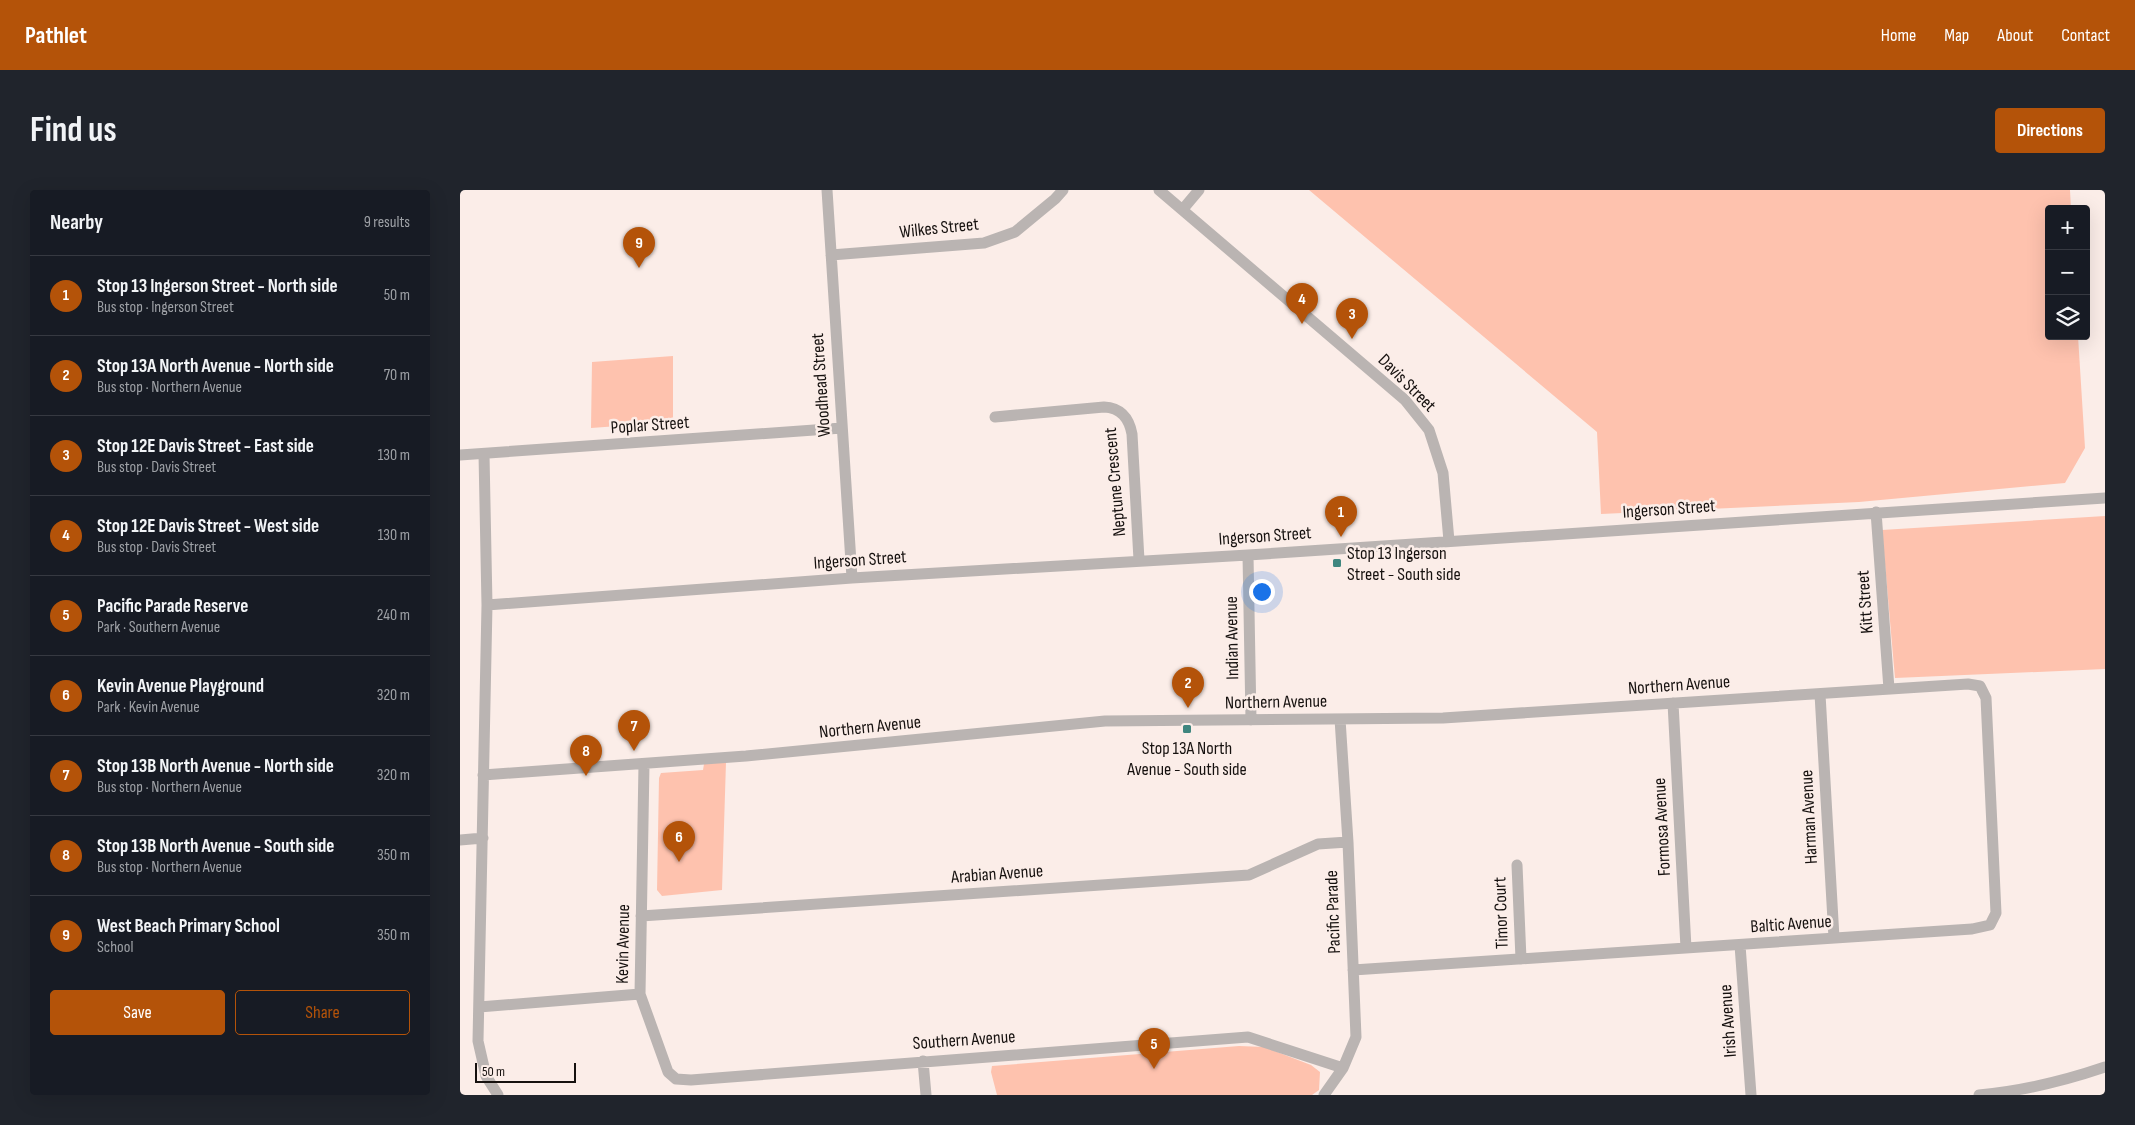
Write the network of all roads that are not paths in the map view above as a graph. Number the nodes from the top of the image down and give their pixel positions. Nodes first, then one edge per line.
1 (826, 190) edge
2 (1063, 190) edge
3 (1159, 190) edge
4 (1199, 190) edge
5 (1183, 209) junction
6 (831, 255) junction
7 (995, 417) dead end
8 (842, 428) junction
9 (484, 454) junction
10 (460, 455) edge
11 (2105, 498) edge
12 (1876, 512) junction
13 (1449, 541) junction
14 (1248, 555) junction
15 (1139, 560) junction
16 (852, 578) junction
17 (487, 605) junction
18 (1980, 686) joint
19 (1890, 689) junction
20 (1820, 694) junction
21 (1673, 703) junction
22 (1340, 719) junction
23 (1251, 720) junction
24 (644, 764) junction
25 (483, 775) junction
26 (483, 838) junction
27 (460, 840) edge
28 (1348, 842) junction
29 (1517, 865) dead end
30 (642, 916) junction
31 (1834, 938) junction
32 (1740, 945) junction
33 (1686, 948) junction
34 (1521, 959) junction
35 (1353, 970) junction
36 (640, 994) junction
37 (479, 1008) junction
38 (923, 1061) junction
39 (2105, 1067) edge
40 (1343, 1068) junction
41 (2105, 1073) edge
42 (2078, 1076) junction
43 (498, 1095) edge
44 (926, 1095) edge
45 (1324, 1095) edge
46 (1751, 1095) edge
47 (1979, 1095) edge

1 - 6 street, Woodhead Street
2 - 6 street, Wilkes Street
3 - 5 street, Davis Street
4 - 5 street
5 - 13 street, Davis Street
6 - 8 street, Woodhead Street
7 - 15 street, Neptune Crescent
8 - 9 street, Poplar Street
8 - 16 street, Woodhead Street
9 - 10 street, Poplar Street
9 - 17 street
11 - 12 street, Ingerson Street
12 - 13 street, Ingerson Street
12 - 19 street, Kitt Street
13 - 14 street, Ingerson Street
14 - 15 street, Ingerson Street
14 - 23 street, Indian Avenue
15 - 16 street, Ingerson Street
16 - 17 street, Ingerson Street
17 - 25 street
18 - 19 street, Northern Avenue
18 - 31 street, Baltic Avenue
19 - 20 street, Northern Avenue
20 - 21 street, Northern Avenue
20 - 31 street, Harman Avenue
21 - 22 street, Northern Avenue
21 - 33 street, Formosa Avenue
22 - 23 street, Northern Avenue
22 - 28 street, Pacific Parade
23 - 24 street, Northern Avenue
24 - 25 street, Northern Avenue
24 - 30 street, Kevin Avenue
25 - 26 street
26 - 27 street
26 - 37 street
28 - 30 street, Arabian Avenue
28 - 35 street, Pacific Parade
29 - 34 street, Timor Court
30 - 36 street, Kevin Avenue
31 - 32 street, Baltic Avenue
32 - 33 street, Baltic Avenue
32 - 46 street, Irish Avenue
33 - 34 street, Baltic Avenue
34 - 35 street, Baltic Avenue
35 - 40 street, Pacific Parade
36 - 37 street, Kevin Avenue
36 - 38 street, Southern Avenue
37 - 43 street
38 - 40 street, Southern Avenue
38 - 44 street
39 - 42 street
40 - 45 street, Pacific Parade
41 - 42 street
42 - 47 street

